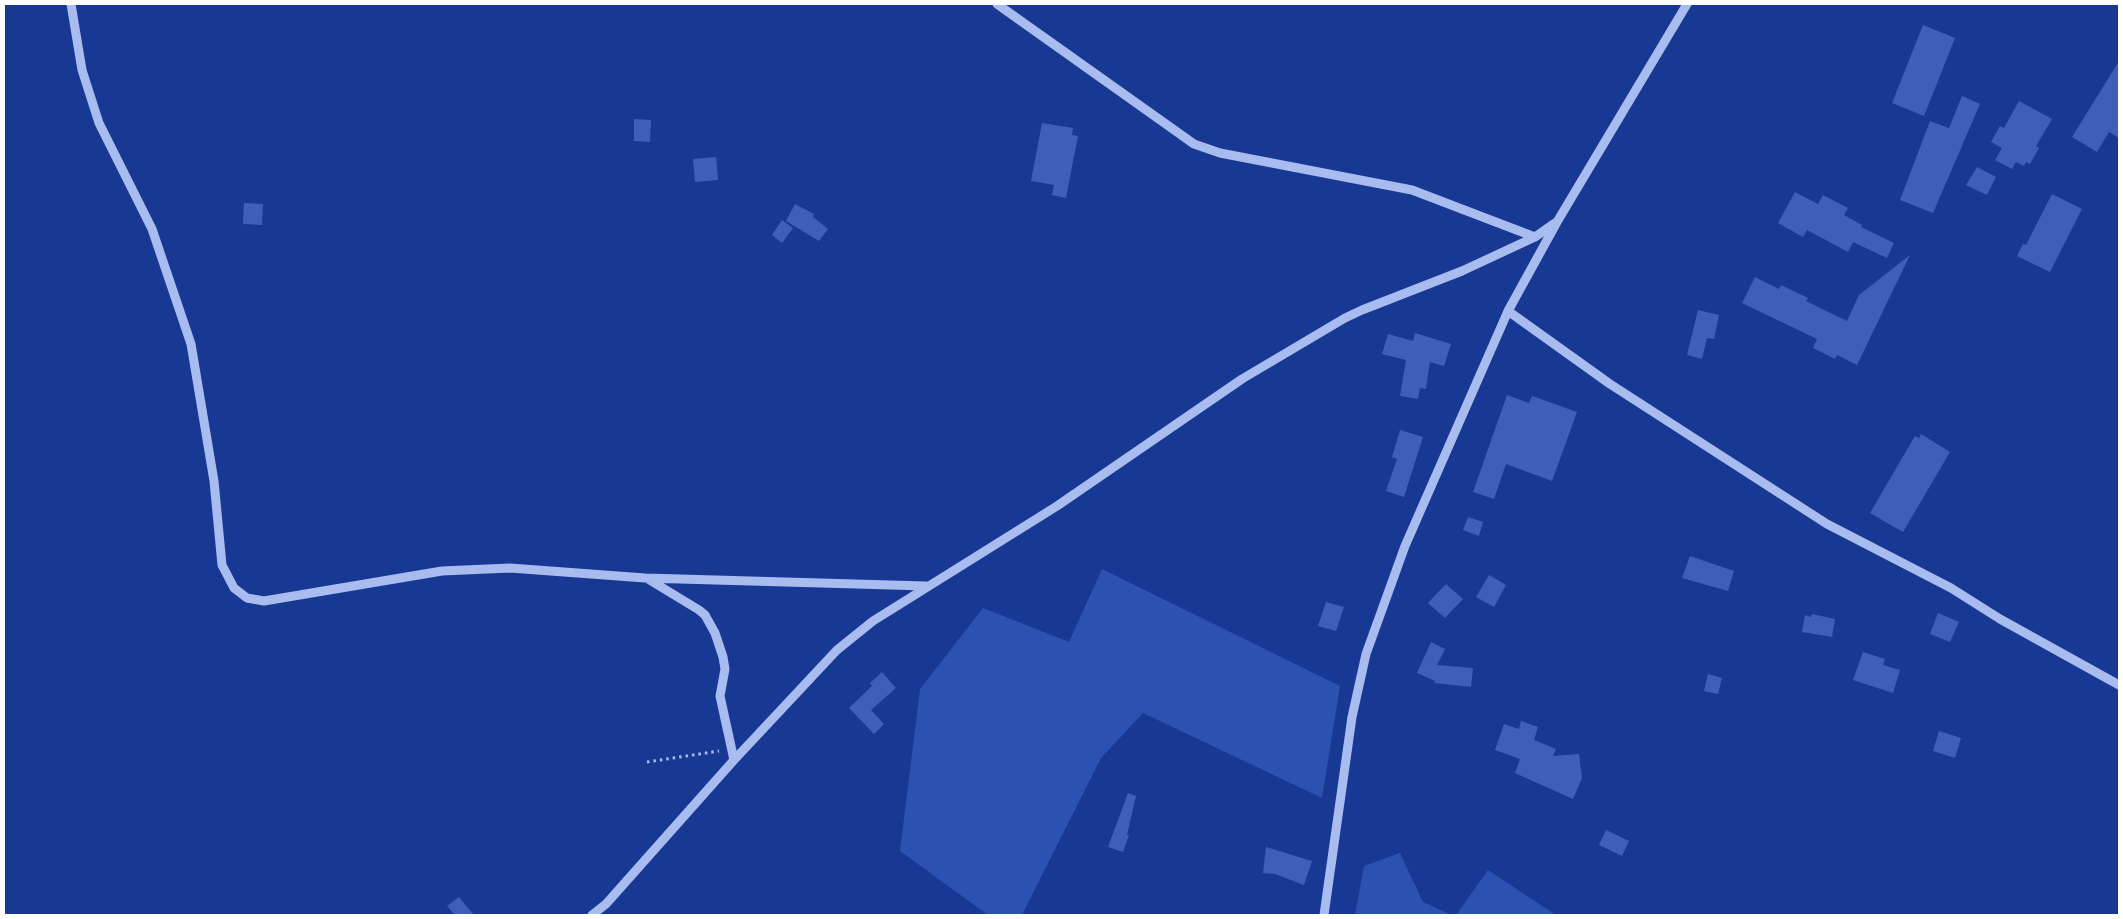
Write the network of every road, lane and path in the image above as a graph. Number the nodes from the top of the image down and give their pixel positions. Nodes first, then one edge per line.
1 (71, 4) edge
2 (997, 4) edge
3 (1687, 4) edge
4 (1558, 222) junction
5 (1535, 237) junction
6 (1508, 311) junction
7 (645, 578) junction
8 (926, 586) junction
9 (2119, 685) edge
10 (732, 750) junction
11 (734, 760) junction
12 (647, 762) dead end
13 (592, 915) edge
14 (1324, 915) edge

1 - 7 street
2 - 5 street
3 - 4 street
4 - 5 street
4 - 6 street
5 - 8 street
6 - 9 street
6 - 14 street
7 - 8 street
7 - 10 street
8 - 11 street
10 - 11 street
10 - 12 path
11 - 13 street

